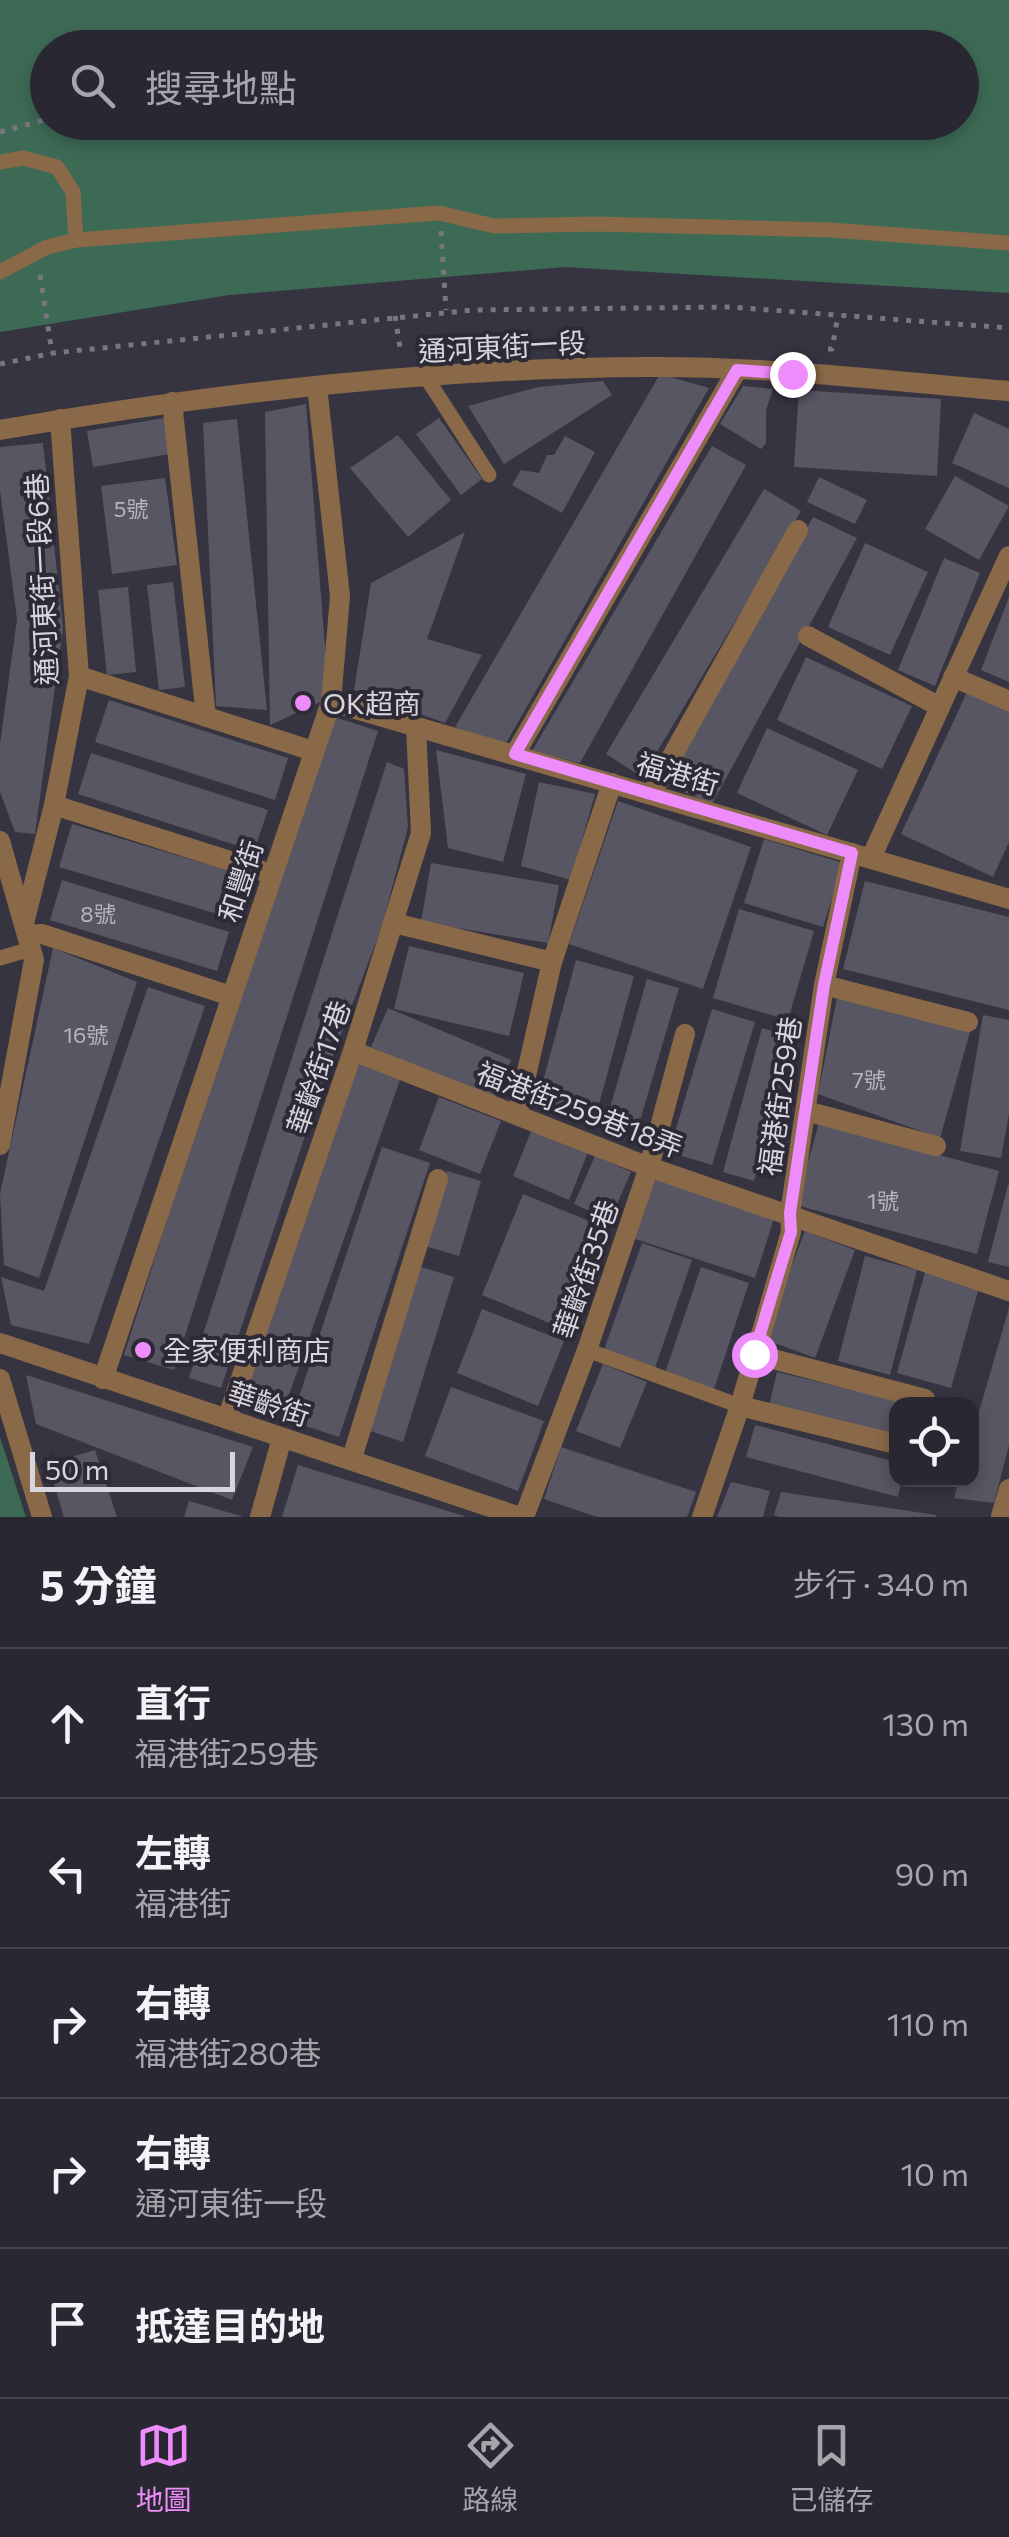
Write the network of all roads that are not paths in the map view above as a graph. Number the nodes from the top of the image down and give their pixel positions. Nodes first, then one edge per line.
1 (0, 162) edge
2 (76, 240) junction
3 (1009, 243) edge
4 (0, 272) edge
5 (737, 370) junction
6 (426, 377) junction
7 (318, 386) junction
8 (1009, 391) edge
9 (172, 402) junction
10 (60, 419) junction
11 (0, 430) edge
12 (490, 475) dead end
13 (798, 530) dead end
14 (1009, 556) edge
15 (808, 636) dead end
16 (79, 676) junction
17 (954, 677) junction
18 (1009, 701) edge
19 (330, 702) junction
20 (940, 707) junction
21 (206, 717) junction
22 (416, 726) junction
23 (314, 750) junction
24 (515, 754) junction
25 (612, 782) junction
26 (651, 794) junction
27 (54, 805) junction
28 (0, 841) edge
29 (862, 856) junction
30 (271, 874) junction
31 (1009, 899) edge
32 (394, 923) junction
33 (27, 935) junction
34 (0, 958) edge
35 (552, 962) junction
36 (824, 985) junction
37 (231, 996) junction
38 (968, 1022) dead end
39 (684, 1034) dead end
40 (353, 1051) junction
41 (806, 1111) junction
42 (517, 1115) junction
43 (0, 1145) edge
44 (936, 1146) dead end
45 (649, 1167) junction
46 (438, 1179) dead end
47 (790, 1213) junction
48 (1009, 1291) edge
49 (0, 1344) edge
50 (588, 1350) junction
51 (754, 1354) junction
52 (0, 1379) edge
53 (104, 1380) junction
54 (917, 1397) edge
55 (740, 1406) junction
56 (227, 1419) junction
57 (282, 1438) junction
58 (889, 1442) edge
59 (352, 1458) junction
60 (1009, 1489) edge
61 (1001, 1516) edge
62 (42, 1517) edge
63 (260, 1517) edge
64 (522, 1517) edge
65 (702, 1517) edge
66 (1009, 1517) edge

1 - 2 lane
2 - 3 lane
2 - 4 lane
5 - 6 street, 通河東街一段
5 - 8 street, 通河東街一段
5 - 24 street
6 - 7 street, 通河東街一段
6 - 12 lane
7 - 9 street, 通河東街一段
7 - 19 street, 和豐街
9 - 10 street, 通河東街一段
9 - 21 street
10 - 11 street, 通河東街一段
10 - 16 street, 通河東街一段6巷
13 - 26 street
14 - 17 street, 福港街259巷
15 - 20 street
16 - 21 street
16 - 27 street, 通河東街一段6巷
17 - 18 street
17 - 20 street, 福港街259巷
19 - 22 street, 福港街
19 - 23 street, 和豐街
20 - 29 street, 福港街259巷
21 - 23 street
22 - 24 street, 福港街
22 - 32 street, 華齡街17巷
23 - 30 street, 和豐街
24 - 25 street, 福港街
25 - 26 street, 福港街
25 - 35 street
26 - 29 street, 福港街
27 - 30 street
27 - 33 street, 通河東街一段6巷
28 - 33 street
29 - 31 street, 福港街
29 - 36 street, 福港街259巷
30 - 37 street, 和豐街
32 - 35 street
32 - 40 street, 華齡街17巷
33 - 34 lane
33 - 37 street
33 - 43 street, 通河東街一段6巷
35 - 42 street
36 - 38 street
36 - 41 street, 福港街259巷
37 - 53 street, 和豐街
39 - 45 street, 華齡街35巷
40 - 42 street, 福港街259巷18弄
40 - 56 street, 華齡街17巷
41 - 44 street
41 - 47 street, 福港街259巷
42 - 45 street, 福港街259巷18弄
45 - 47 street, 福港街259巷18弄
45 - 50 street, 華齡街35巷
46 - 59 street
47 - 48 street, 福港街259巷18弄
47 - 51 street, 福港街259巷
49 - 53 street, 華齡街
50 - 55 lane
50 - 64 street, 華齡街35巷
51 - 54 street
51 - 55 street, 福港街259巷
52 - 62 street
53 - 56 street, 華齡街
55 - 58 street
55 - 65 street, 福港街259巷
56 - 57 street, 華齡街
57 - 59 street, 華齡街
57 - 63 street
59 - 64 street, 華齡街
60 - 61 street
61 - 66 street

